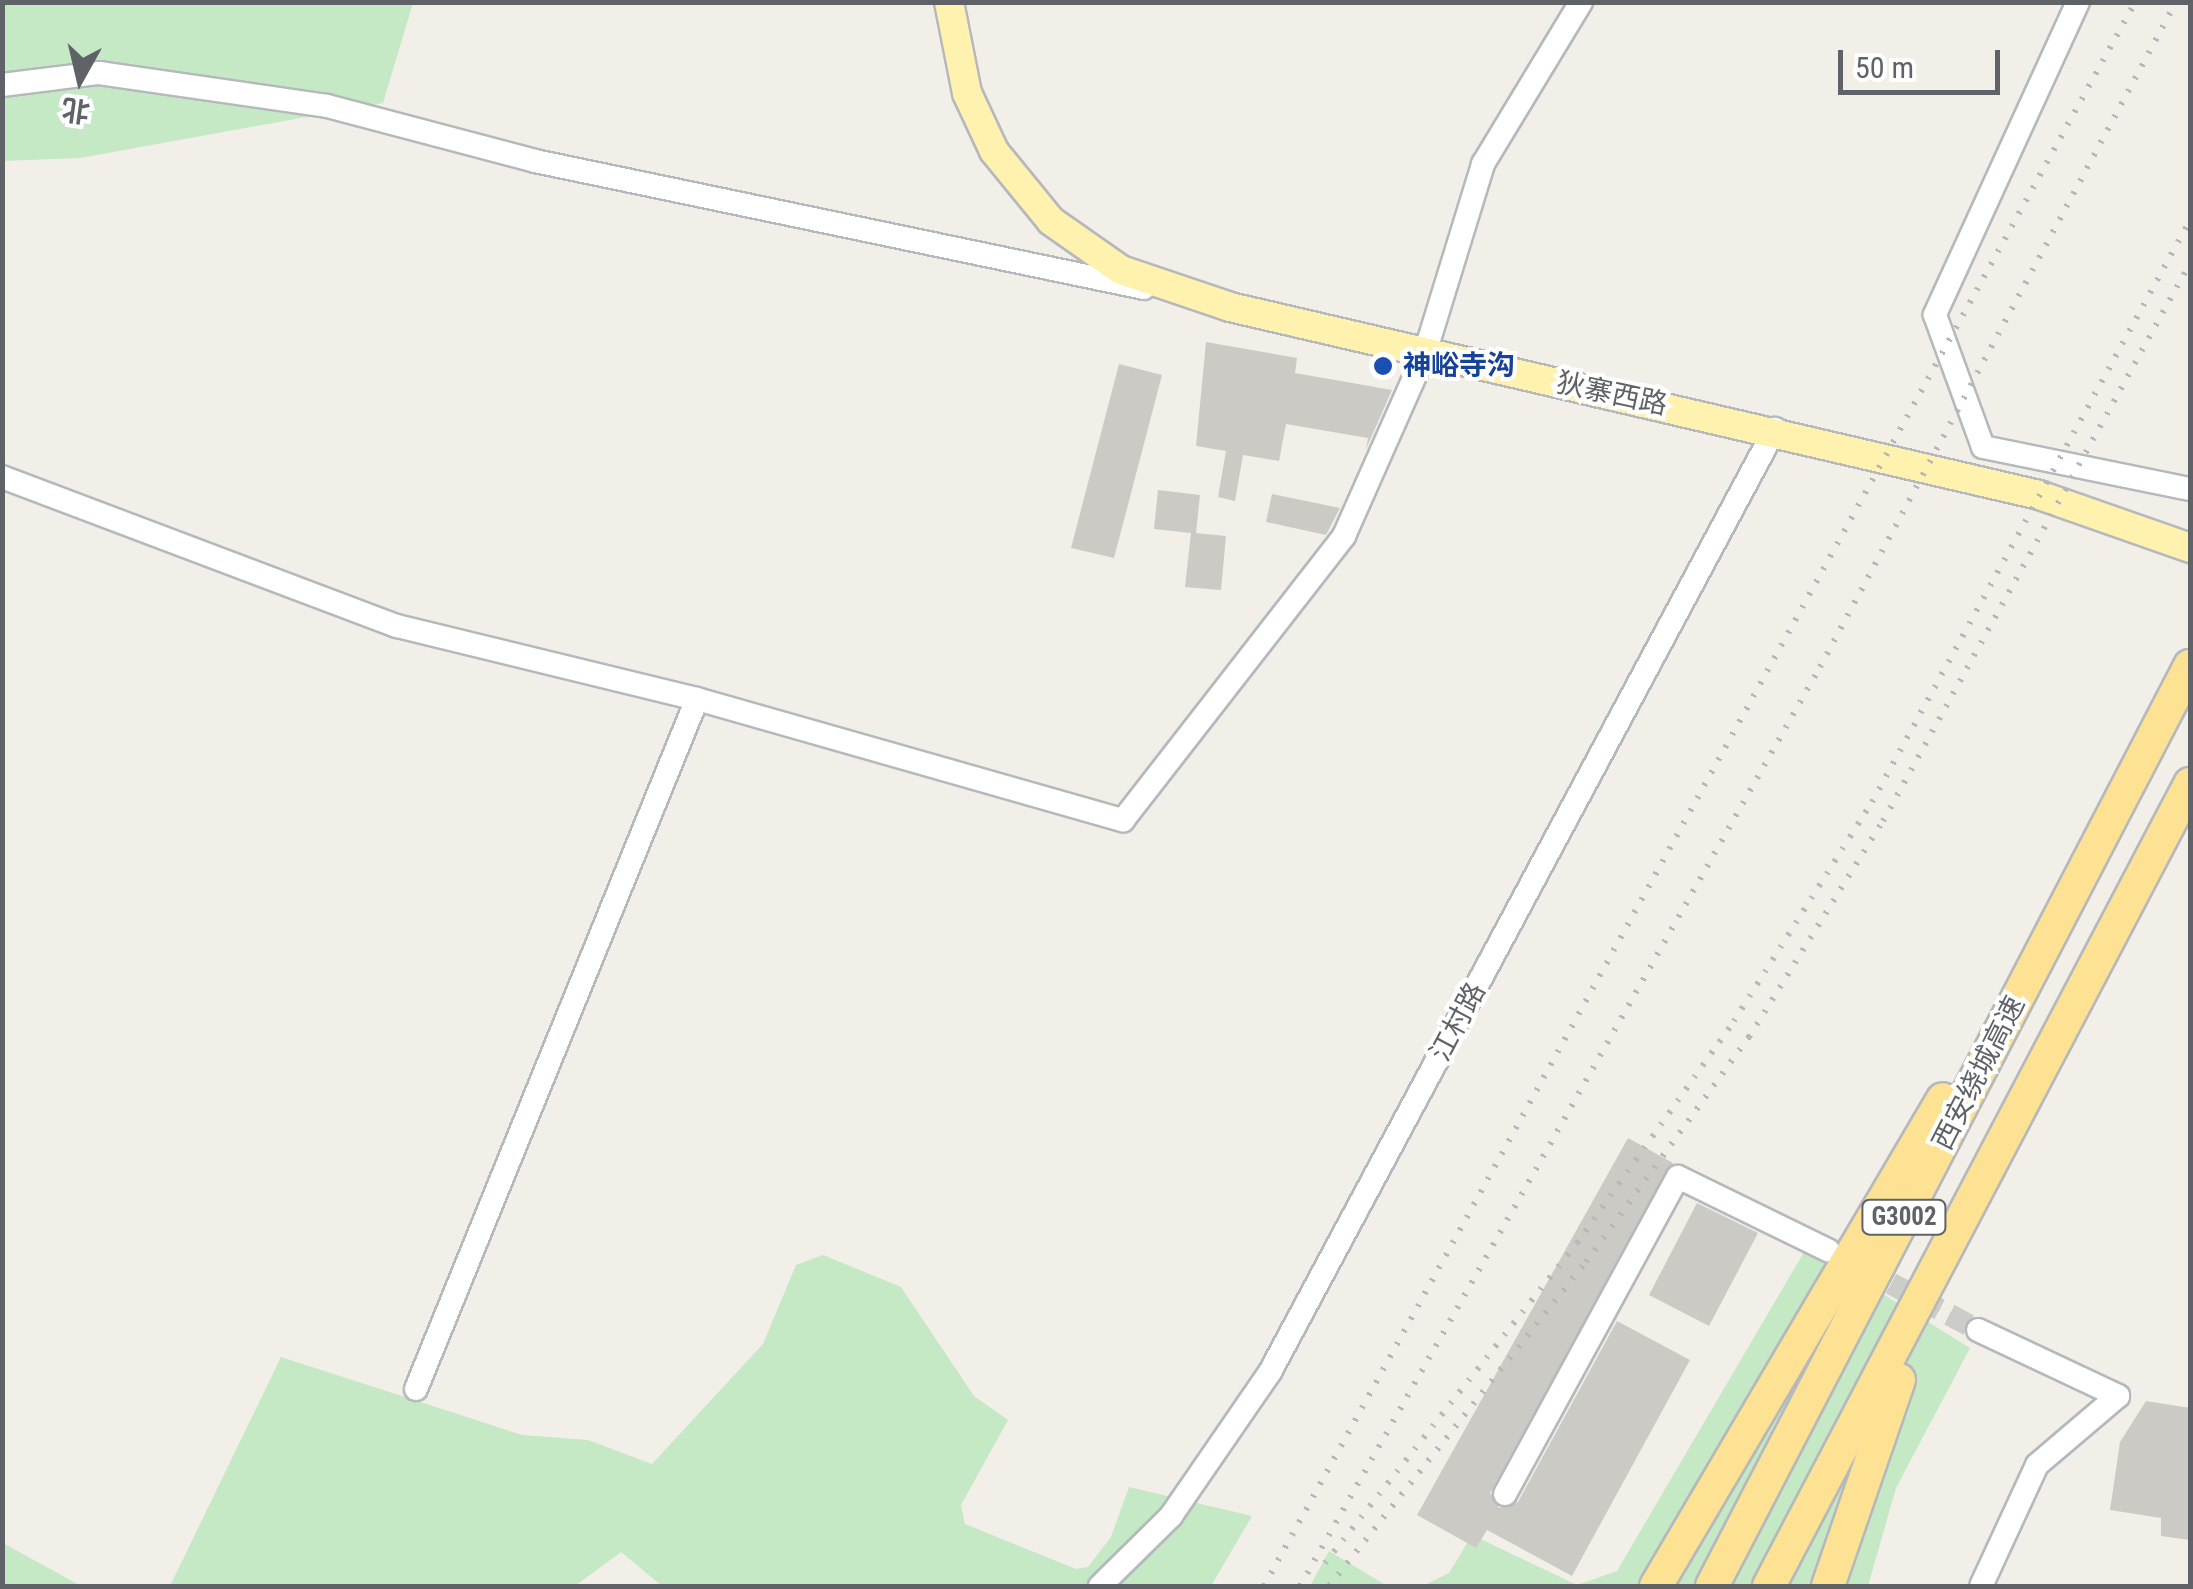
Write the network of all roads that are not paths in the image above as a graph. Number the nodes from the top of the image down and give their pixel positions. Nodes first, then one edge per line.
1 (949, 2) edge
2 (1580, 2) edge
3 (2078, 2) edge
4 (2, 85) edge
5 (1230, 307) junction
6 (1425, 354) junction
7 (1775, 429) junction
8 (2, 478) edge
9 (2190, 489) edge
10 (2190, 548) edge
11 (2190, 666) edge
12 (697, 700) junction
13 (2190, 784) edge
14 (2096, 847) junction
15 (1992, 1170) junction
16 (1828, 1250) dead end
17 (1978, 1330) tunnel mouth
18 (416, 1389) dead end
19 (1506, 1494) dead end
20 (1100, 1586) edge
21 (1656, 1586) edge
22 (1712, 1586) edge
23 (1769, 1586) edge
24 (1828, 1586) edge
25 (1980, 1586) edge

1 - 5 main road, 狄寨西路
2 - 6 street
3 - 9 street
4 - 5 street
5 - 6 main road, 狄寨西路
6 - 7 main road, 狄寨西路
6 - 12 street
7 - 10 main road, 狄寨西路
7 - 20 street, 江村路
8 - 12 street
11 - 14 highway, 西安绕城高速 / G3002
12 - 18 street
13 - 15 highway, 西安绕城高速 / G3002
14 - 21 highway
14 - 22 highway, 西安绕城高速 / G3002
15 - 23 highway, 西安绕城高速 / G3002
15 - 24 highway
16 - 19 street
17 - 25 street

